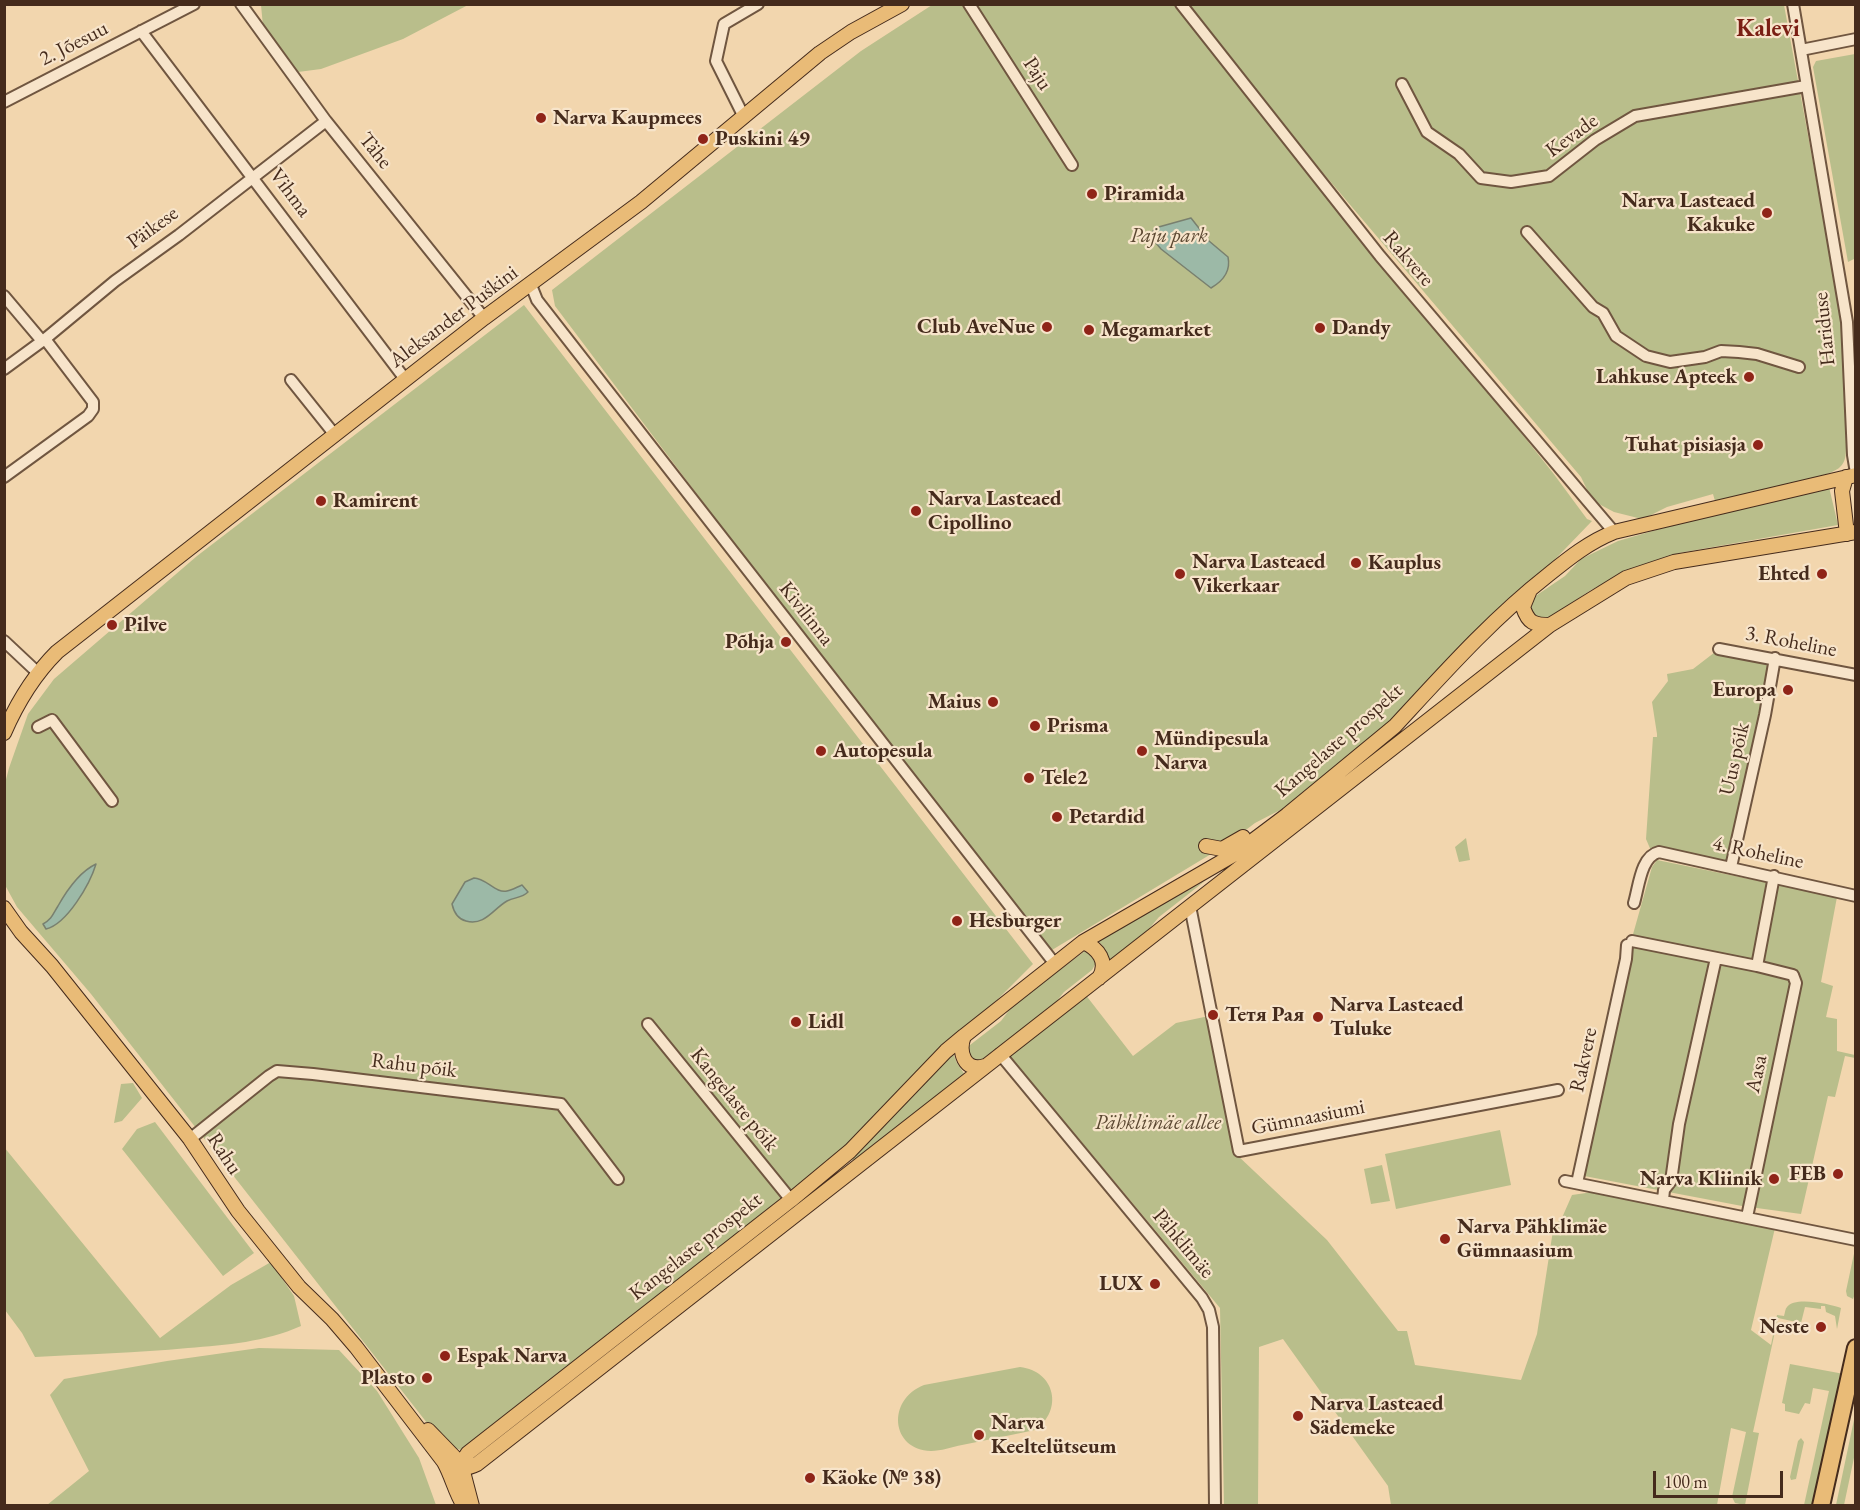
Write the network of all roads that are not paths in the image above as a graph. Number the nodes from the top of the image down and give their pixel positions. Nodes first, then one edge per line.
1 (194, 4) edge
2 (241, 4) edge
3 (758, 4) edge
4 (902, 4) edge
5 (969, 4) edge
6 (1181, 4) edge
7 (1793, 4) edge
8 (141, 31) junction
9 (1856, 39) edge
10 (1801, 51) junction
11 (1402, 84) dead end
12 (1806, 86) junction
13 (4, 102) edge
14 (744, 117) junction
15 (326, 121) junction
16 (1072, 165) dead end
17 (253, 177) junction
18 (1527, 232) dead end
19 (531, 285) junction
20 (4, 296) edge
21 (484, 318) junction
22 (43, 340) junction
23 (1799, 367) dead end
24 (4, 369) edge
25 (291, 380) dead end
26 (405, 380) junction
27 (334, 435) junction
28 (1852, 475) edge
29 (4, 477) edge
30 (1614, 532) junction
31 (1851, 533) edge
32 (1531, 588) junction
33 (1550, 625) junction
34 (4, 641) edge
35 (1719, 649) dead end
36 (1775, 658) junction
37 (38, 672) junction
38 (1856, 675) edge
39 (38, 727) dead end
40 (4, 733) edge
41 (112, 801) dead end
42 (1287, 814) junction
43 (1206, 846) dead end
44 (1217, 864) junction
45 (1731, 867) junction
46 (1774, 876) junction
47 (1224, 880) junction
48 (1856, 896) edge
49 (1634, 903) dead end
50 (1191, 906) junction
51 (4, 908) edge
52 (1083, 942) junction
53 (1629, 943) joint
54 (1716, 958) junction
55 (1055, 964) junction
56 (1756, 966) junction
57 (1099, 978) junction
58 (648, 1024) dead end
59 (964, 1036) junction
60 (1000, 1054) junction
61 (985, 1066) junction
62 (1558, 1090) dead end
63 (190, 1139) junction
64 (618, 1179) dead end
65 (791, 1200) junction
66 (1663, 1200) junction
67 (1748, 1217) junction
68 (1856, 1240) edge
69 (1856, 1348) edge
70 (1856, 1388) edge
71 (447, 1457) junction
72 (465, 1463) junction
73 (454, 1484) junction
74 (469, 1504) edge
75 (1215, 1506) edge
76 (1821, 1506) edge
77 (1830, 1506) edge

1 - 8 street, 2. Jõesuu
2 - 15 street, Tähe
3 - 14 street
4 - 14 main road, Aleksander Puškini
5 - 16 street, Paju
6 - 30 street, Rakvere
7 - 10 street, Hariduse
8 - 13 street, 2. Jõesuu
8 - 17 street, Vihma
9 - 10 street
10 - 12 street, Hariduse
11 - 12 street, Kevade
12 - 28 street, Hariduse
14 - 19 main road, Aleksander Puškini
15 - 17 street, Päikese
15 - 21 street, Tähe
17 - 22 street, Päikese
17 - 26 street, Vihma
18 - 23 street
19 - 21 main road, Aleksander Puškini
19 - 55 street, Kivilinna
20 - 22 street
21 - 26 main road, Aleksander Puškini
22 - 24 street, Päikese
22 - 29 street
25 - 27 street
26 - 27 main road, Aleksander Puškini
27 - 37 main road, Aleksander Puškini
28 - 30 main road, Kangelaste prospekt
28 - 31 main road
30 - 32 main road, Kangelaste prospekt
31 - 33 main road, Kangelaste prospekt
32 - 33 main road
32 - 42 main road, Kangelaste prospekt
33 - 47 main road, Kangelaste prospekt
34 - 37 street
35 - 36 street, 3. Roheline
36 - 38 street, 3. Roheline
36 - 45 street, Uus põik
37 - 40 main road
39 - 41 street
42 - 43 main road
42 - 44 main road, Kangelaste prospekt
44 - 47 main road
44 - 52 main road, Kangelaste prospekt
45 - 46 street, 4. Roheline
45 - 49 street, 4. Roheline
46 - 48 street, 4. Roheline
46 - 56 street
47 - 50 main road, Kangelaste prospekt
50 - 57 main road, Kangelaste prospekt
50 - 62 street, Gümnaasiumi
51 - 63 main road, Rahu
52 - 55 main road, Kangelaste prospekt
52 - 57 main road
53 - 54 street, Aasa
53 - 66 street, Rakvere
54 - 56 street, Aasa
54 - 66 street
55 - 59 main road, Kangelaste prospekt
56 - 67 street, Aasa
57 - 60 main road, Kangelaste prospekt
58 - 65 street, Kangelaste põik
59 - 61 main road
59 - 65 main road, Kangelaste prospekt
60 - 61 main road, Kangelaste prospekt
60 - 75 street, Pähklimäe
61 - 72 main road, Kangelaste prospekt
63 - 64 street, Rahu põik
63 - 71 main road, Rahu
65 - 72 main road, Kangelaste prospekt
66 - 67 street
67 - 68 street
69 - 76 highway
70 - 77 highway
71 - 72 main road
71 - 73 main road, Rahu
72 - 73 main road
72 - 74 main road, Rahu
73 - 74 main road, Rahu

